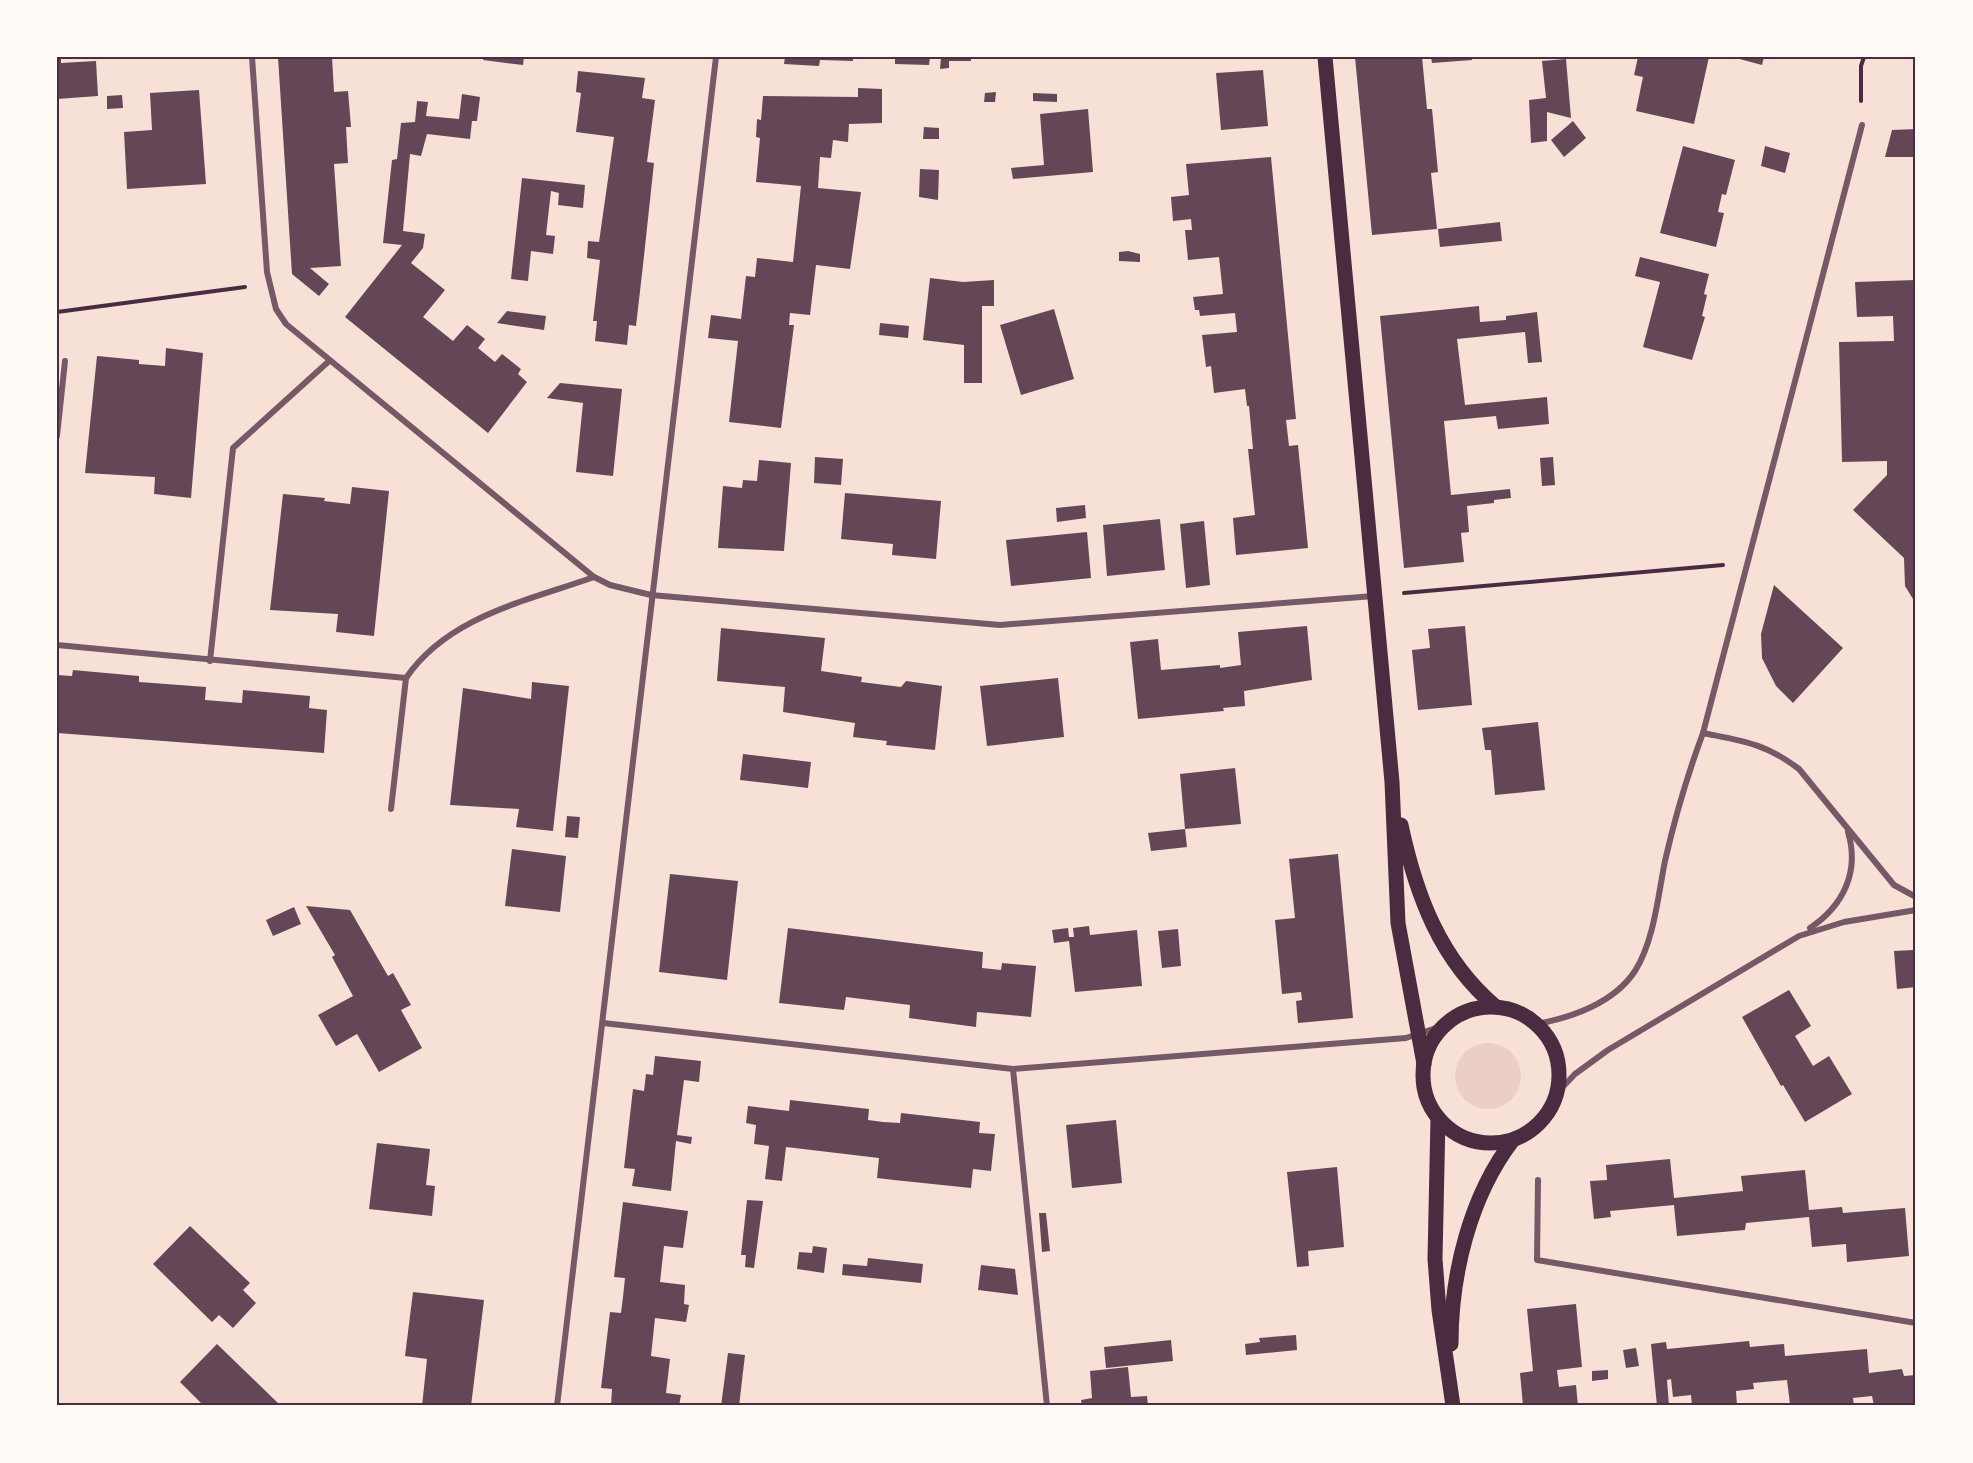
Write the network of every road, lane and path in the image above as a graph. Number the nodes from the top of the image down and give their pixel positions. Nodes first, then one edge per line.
1 (252, 57) edge
2 (716, 57) edge
3 (1325, 57) edge
4 (1864, 57) edge
5 (1862, 124) joint
6 (269, 280) junction
7 (57, 312) edge
8 (64, 360) dead end
9 (328, 362) junction
10 (57, 436) edge
11 (1747, 564) junction
12 (594, 577) junction
13 (651, 595) junction
14 (1374, 597) junction
15 (57, 645) edge
16 (210, 661) junction
17 (406, 678) junction
18 (1702, 733) junction
19 (1392, 782) junction
20 (391, 808) dead end
21 (1847, 826) junction
22 (1916, 897) edge
23 (1916, 910) edge
24 (1799, 936) junction
25 (1496, 1007) junction
26 (603, 1023) junction
27 (1536, 1024) junction
28 (1445, 1025) junction
29 (1419, 1035) junction
30 (1424, 1064) junction
31 (1013, 1069) junction
32 (1557, 1093) junction
33 (1438, 1118) junction
34 (1513, 1140) junction
35 (1538, 1180) dead end
36 (1916, 1323) edge
37 (1452, 1399) edge
38 (557, 1406) edge
39 (1047, 1406) edge

1 - 6 street
2 - 13 street
3 - 14 main road
4 - 5 path
5 - 11 street
6 - 7 path
6 - 9 street
8 - 10 street
9 - 12 street
9 - 16 street
11 - 14 path
11 - 18 street
12 - 13 street
12 - 17 street
13 - 14 street
13 - 26 street
14 - 19 main road
15 - 16 street
16 - 17 street
17 - 20 street
18 - 21 street
18 - 27 street
19 - 25 main road
19 - 29 main road
21 - 22 street
21 - 24 street
23 - 24 street
24 - 32 street
25 - 27 main road
25 - 28 main road
26 - 31 street
26 - 38 street
27 - 32 main road
28 - 29 street
28 - 30 main road
29 - 30 main road
29 - 31 street
30 - 33 main road
31 - 39 street
32 - 34 main road
33 - 34 main road
33 - 37 main road
34 - 37 main road
35 - 36 street

